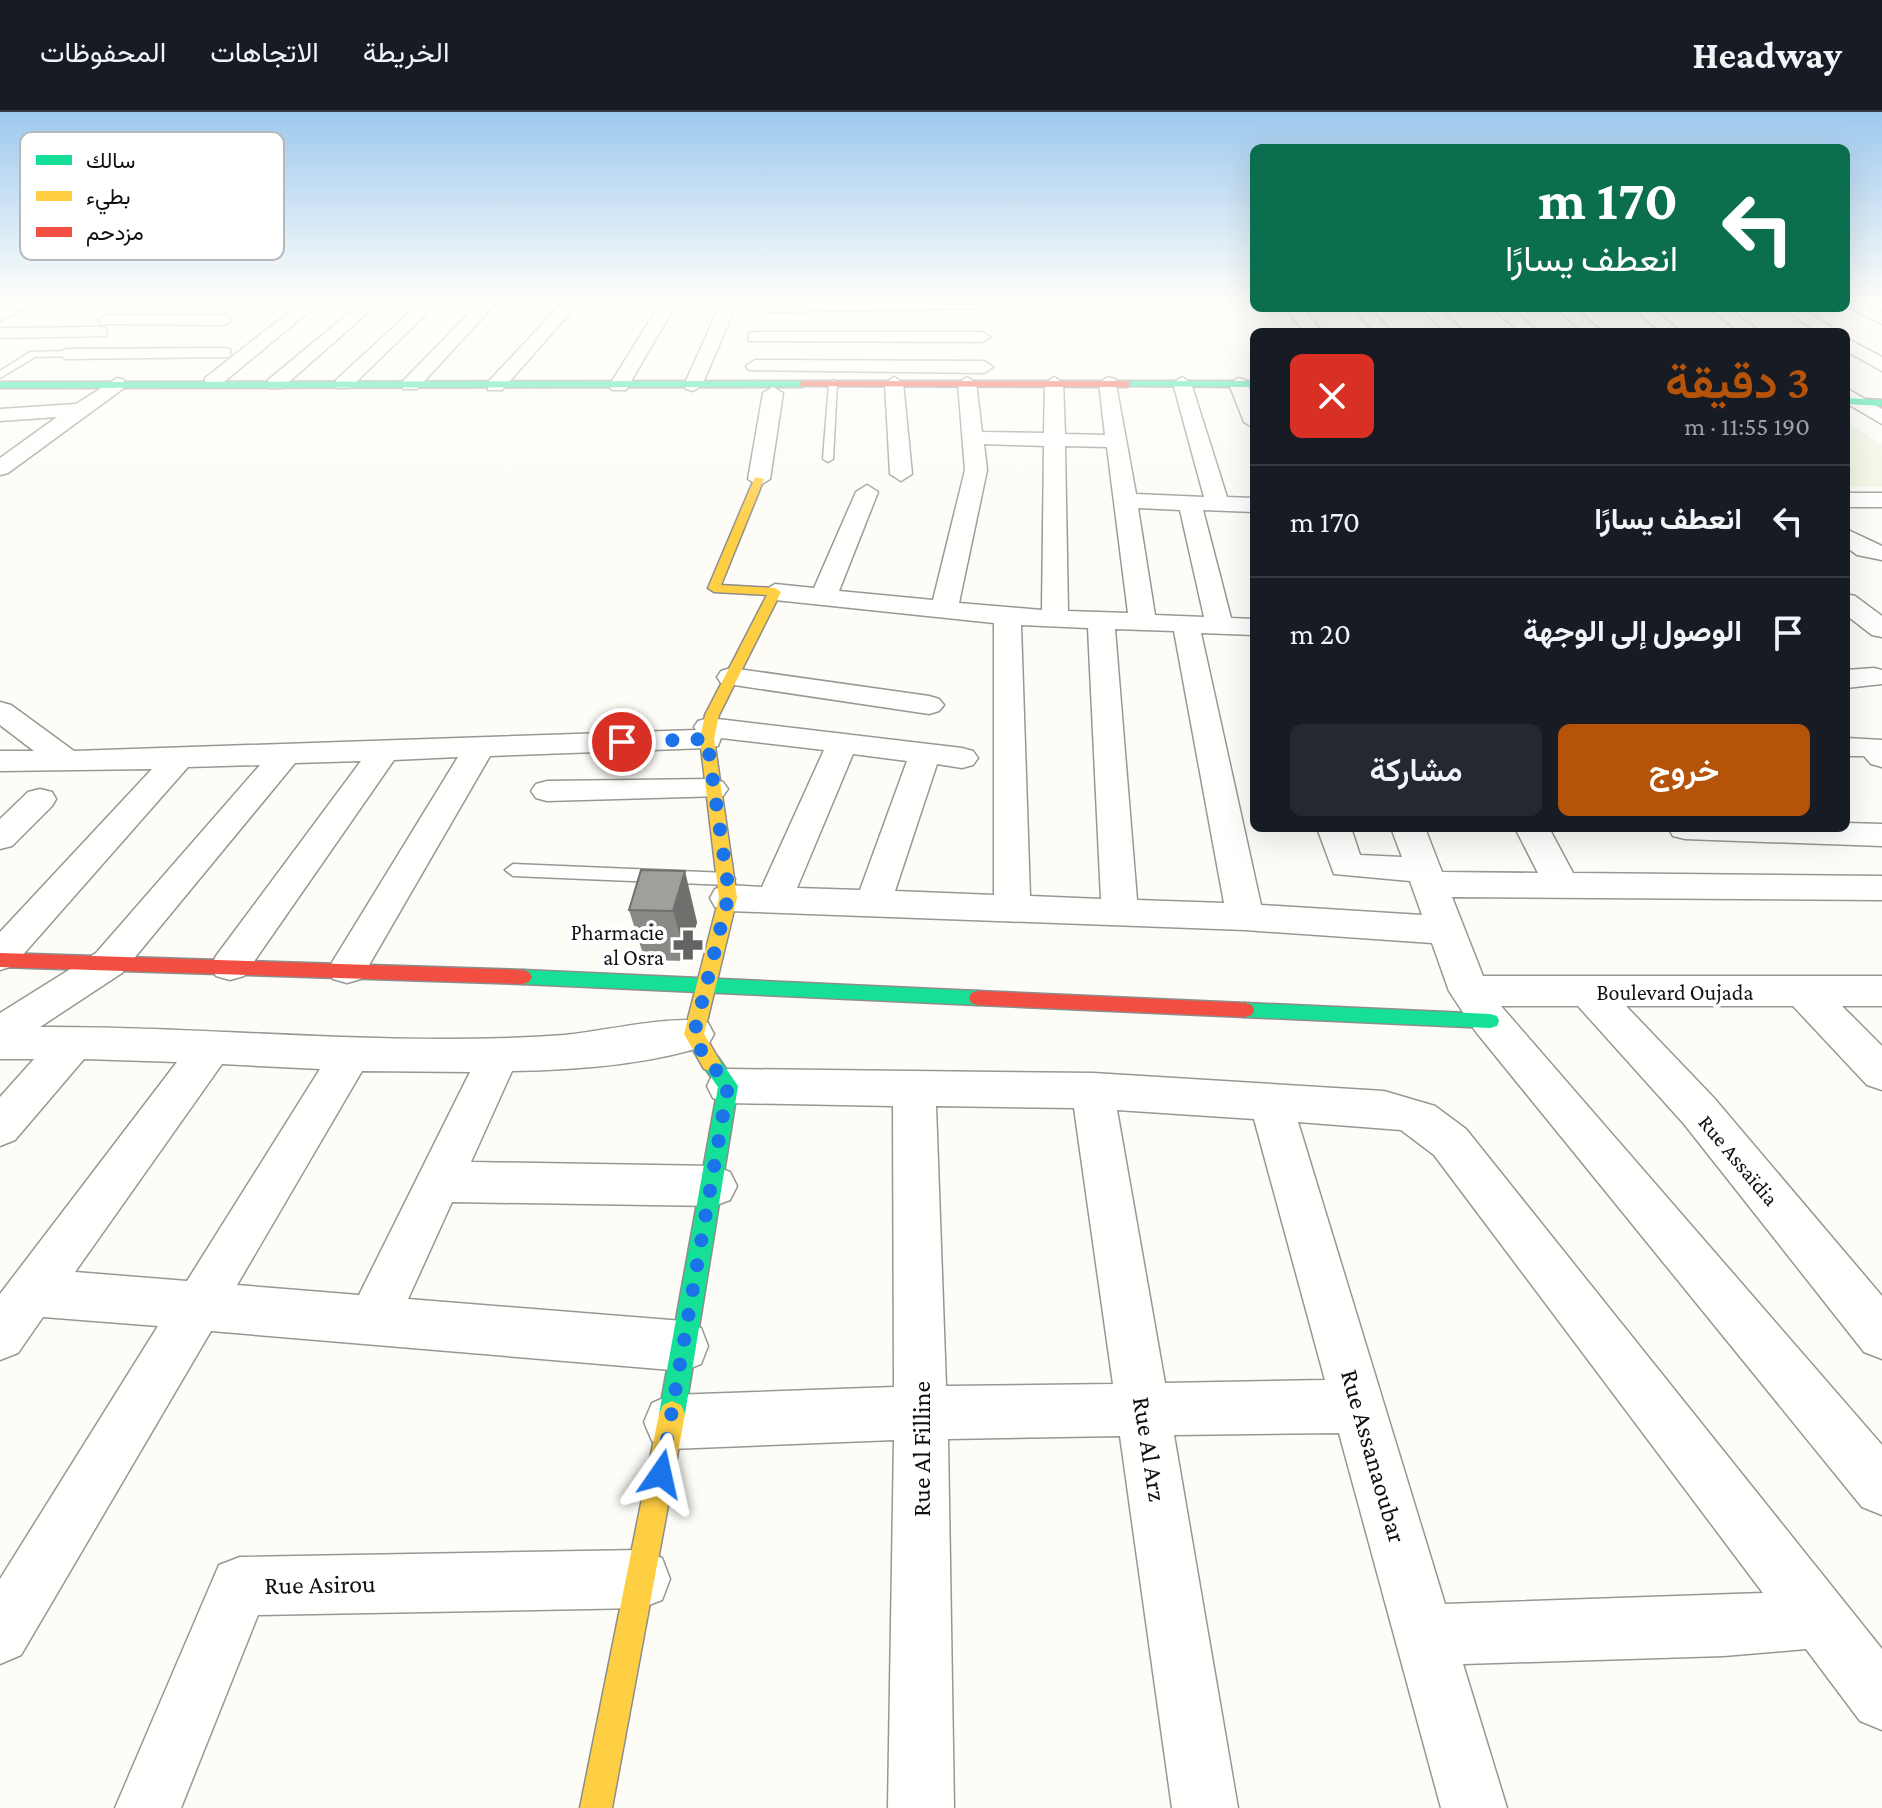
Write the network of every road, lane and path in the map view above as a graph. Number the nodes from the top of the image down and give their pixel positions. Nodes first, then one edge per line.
1 (194, 378) edge
2 (216, 378) edge
3 (282, 378) edge
4 (349, 378) edge
5 (417, 378) edge
6 (502, 378) edge
7 (624, 378) edge
8 (696, 378) edge
9 (837, 378) edge
10 (892, 378) edge
11 (904, 378) edge
12 (977, 378) edge
13 (1045, 378) edge
14 (833, 383) junction
15 (894, 383) junction
16 (1054, 383) junction
17 (1108, 383) junction
18 (1182, 383) junction
19 (117, 384) junction
20 (187, 384) junction
21 (209, 384) junction
22 (275, 384) junction
23 (343, 384) junction
24 (1246, 384) edge
25 (0, 385) edge
26 (410, 385) junction
27 (693, 385) junction
28 (495, 386) junction
29 (619, 386) junction
30 (774, 389) junction
31 (1850, 399) edge
32 (1882, 403) edge
33 (80, 410) junction
34 (0, 415) edge
35 (1882, 418) edge
36 (972, 438) junction
37 (1052, 440) junction
38 (1115, 441) junction
39 (828, 459) dead end
40 (0, 468) edge
41 (901, 474) dead end
42 (759, 479) joint
43 (867, 492) dead end
44 (1850, 500) edge
45 (1882, 500) edge
46 (1125, 501) junction
47 (1190, 503) junction
48 (1218, 504) junction
49 (1250, 505) edge
50 (1850, 539) edge
51 (1882, 553) edge
52 (775, 592) junction
53 (824, 595) junction
54 (1850, 605) edge
55 (944, 610) junction
56 (1007, 616) junction
57 (1055, 617) junction
58 (1101, 620) junction
59 (1143, 622) junction
60 (1186, 624) junction
61 (1220, 626) junction
62 (1250, 627) edge
63 (1882, 629) edge
64 (1850, 630) edge
65 (731, 677) junction
66 (929, 705) dead end
67 (1, 714) edge
68 (708, 733) junction
69 (842, 744) junction
70 (480, 747) junction
71 (384, 751) junction
72 (288, 752) junction
73 (925, 754) junction
74 (180, 757) junction
75 (962, 758) dead end
76 (0, 761) edge
77 (67, 761) junction
78 (712, 789) junction
79 (547, 791) dead end
80 (40, 799) dead end
81 (1335, 832) edge
82 (1409, 832) edge
83 (1534, 832) edge
84 (1798, 832) edge
85 (1882, 835) edge
86 (0, 838) edge
87 (513, 870) dead end
88 (1426, 877) junction
89 (1563, 887) junction
90 (728, 888) junction
91 (1882, 888) edge
92 (775, 898) junction
93 (873, 904) junction
94 (1012, 910) junction
95 (1120, 914) junction
96 (1245, 917) junction
97 (1445, 930) junction
98 (0, 958) edge
99 (109, 963) junction
100 (230, 966) junction
101 (347, 969) junction
102 (708, 984) junction
103 (1882, 991) edge
104 (1589, 992) junction
105 (1804, 992) junction
106 (1480, 1006) junction
107 (0, 1034) edge
108 (694, 1034) junction
109 (75, 1041) junction
110 (0, 1043) edge
111 (213, 1045) junction
112 (352, 1052) junction
113 (499, 1055) junction
114 (1882, 1073) edge
115 (728, 1086) junction
116 (914, 1089) junction
117 (1093, 1091) junction
118 (1271, 1104) junction
119 (0, 1127) edge
120 (437, 1182) junction
121 (714, 1186) junction
122 (31, 1292) junction
123 (200, 1305) junction
124 (372, 1322) junction
125 (1882, 1334) edge
126 (0, 1335) edge
127 (683, 1346) junction
128 (1359, 1406) junction
129 (1145, 1410) junction
130 (921, 1413) junction
131 (671, 1422) junction
132 (1882, 1487) edge
133 (641, 1579) junction
134 (1820, 1618) junction
135 (0, 1634) edge
136 (1426, 1635) junction
137 (1882, 1699) edge
138 (148, 1808) edge
139 (596, 1808) edge
140 (921, 1808) edge
141 (1205, 1808) edge
142 (1474, 1808) edge

1 - 20 street
2 - 21 street
3 - 22 street
4 - 23 street
5 - 26 street
6 - 28 street
7 - 29 street
8 - 27 street
9 - 14 street
10 - 15 street
11 - 15 street
12 - 36 street
13 - 16 street
14 - 30 street
14 - 39 lane
15 - 41 street
16 - 17 street
16 - 37 street
17 - 18 street
17 - 38 street
18 - 24 street
18 - 48 street
19 - 20 street
19 - 25 street
19 - 33 street
20 - 21 street
21 - 22 street
22 - 23 street
23 - 26 street
26 - 28 street
27 - 29 street
27 - 30 street
28 - 29 street
30 - 42 street
31 - 32 street
31 - 35 street
33 - 34 street
33 - 40 street
36 - 37 street
36 - 55 street
37 - 38 street
37 - 57 street
38 - 46 street
42 - 52 street
43 - 53 street
44 - 45 street
46 - 47 street
46 - 59 street
47 - 48 street
47 - 61 street
48 - 49 street
50 - 51 street
52 - 53 street
52 - 65 street
53 - 55 street
54 - 63 street
55 - 56 street
56 - 57 street
56 - 94 street
57 - 58 street
58 - 59 street
58 - 95 street
59 - 60 street
60 - 61 street
60 - 96 street
61 - 62 street
63 - 64 street
65 - 66 street
65 - 68 street
67 - 77 street
68 - 69 street
68 - 70 street
68 - 78 street
69 - 73 street
69 - 92 street
70 - 71 street
70 - 101 street
71 - 72 street
71 - 100 street
72 - 74 street
72 - 99 street
73 - 75 street
73 - 93 street
74 - 77 street
74 - 98 street
76 - 77 street
78 - 79 street
78 - 90 street
80 - 86 street
81 - 88 street
82 - 88 street
83 - 89 street
84 - 85 street
87 - 90 lane
88 - 89 street
88 - 97 street
89 - 91 street
90 - 92 street
90 - 102 street
92 - 93 street
93 - 94 street
94 - 95 street
95 - 96 street
96 - 97 street
97 - 106 street
98 - 99 street
99 - 100 street
99 - 107 street
100 - 101 street
101 - 102 street
102 - 106 street
102 - 108 street
103 - 105 street, Boulevard Oujada
104 - 105 street, Boulevard Oujada
104 - 106 street, Boulevard Oujada
104 - 125 street, Rue Assaïdia
105 - 114 street
106 - 132 street
108 - 113 street
108 - 115 street
109 - 110 street
109 - 111 street
109 - 119 street
111 - 112 street
111 - 122 street
112 - 113 street
112 - 123 street
113 - 120 street
115 - 116 street
115 - 121 street
116 - 117 street
116 - 130 street, Rue Al Filline
117 - 118 street
117 - 129 street, Rue Al Arz
118 - 128 street, Rue Assanaoubar
118 - 134 street
120 - 121 street
120 - 124 street
121 - 127 street
122 - 123 street
122 - 126 street
123 - 124 street
123 - 135 street
124 - 127 street
127 - 131 street
128 - 129 street
128 - 136 street, Rue Assanaoubar
129 - 130 street
129 - 141 street, Rue Al Arz
130 - 131 street
130 - 140 street, Rue Al Filline
131 - 133 street
133 - 138 street, Rue Asirou
133 - 139 street
134 - 136 street
134 - 137 street
136 - 142 street, Rue Assanaoubar

